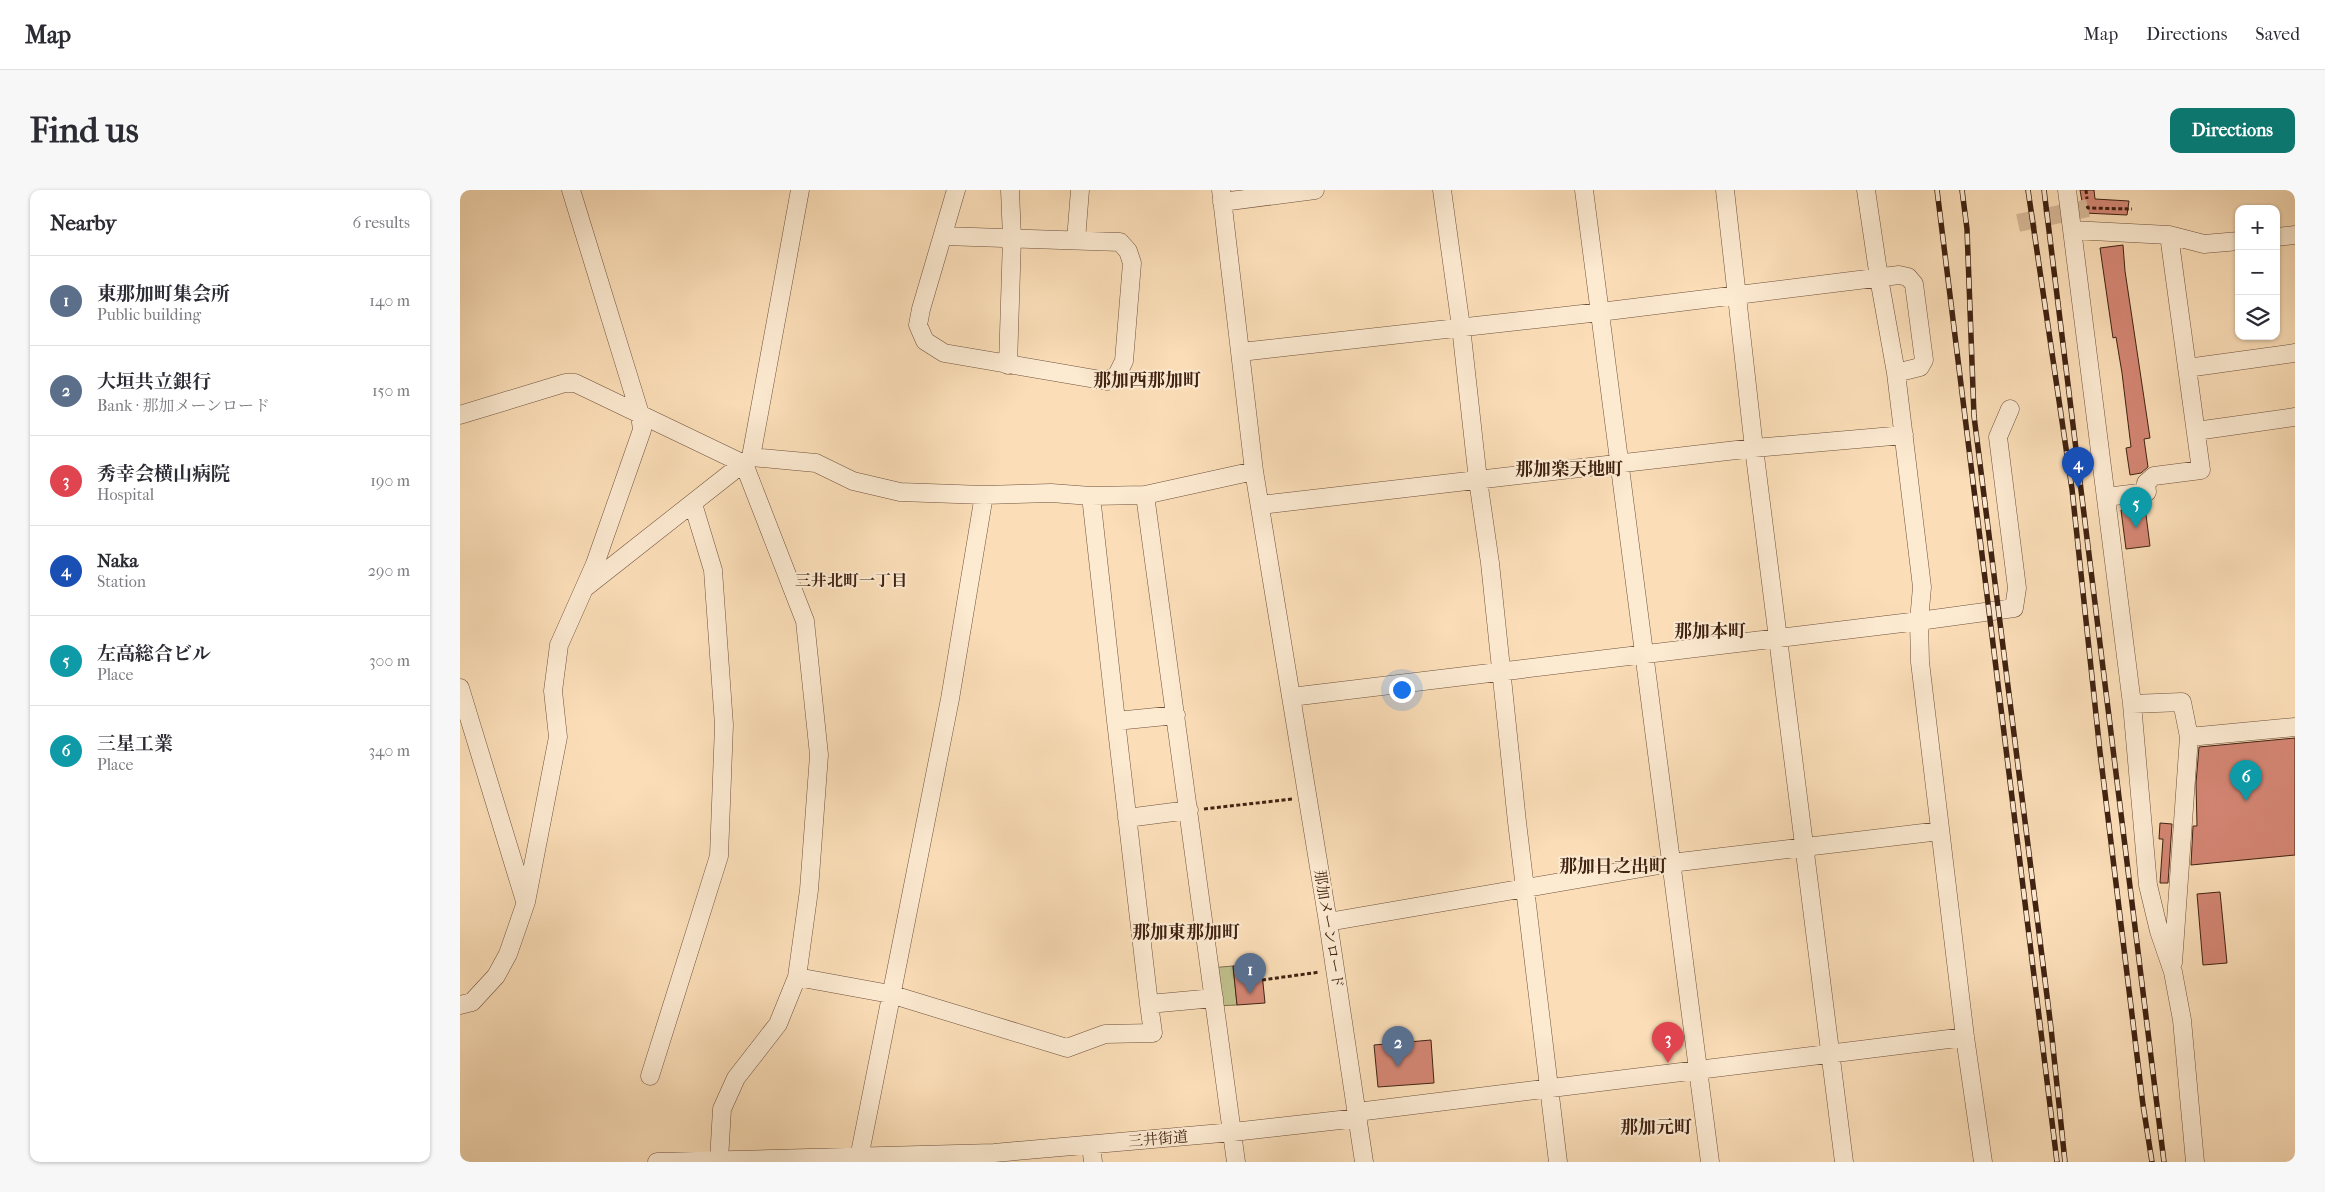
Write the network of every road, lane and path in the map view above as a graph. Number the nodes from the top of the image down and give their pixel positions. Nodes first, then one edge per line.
1 (571, 190) edge
2 (800, 190) edge
3 (956, 190) edge
4 (1010, 190) edge
5 (1080, 190) edge
6 (1315, 190) edge
7 (1442, 190) edge
8 (1584, 190) edge
9 (1725, 190) edge
10 (1866, 190) edge
11 (2067, 190) edge
12 (1221, 196) edge
13 (2088, 208) tunnel mouth
14 (2132, 209) dead end
15 (2072, 230) junction
16 (2169, 235) junction
17 (944, 236) junction
18 (2295, 236) edge
19 (2280, 237) edge
20 (1012, 238) junction
21 (1076, 240) junction
22 (2235, 241) edge
23 (1878, 278) junction
24 (1737, 295) junction
25 (1600, 312) junction
26 (1461, 327) junction
27 (1241, 352) junction
28 (2295, 353) edge
29 (1008, 365) junction
30 (2187, 368) junction
31 (1896, 373) junction
32 (2010, 409) dead end
33 (640, 414) junction
34 (460, 415) edge
35 (2295, 417) edge
36 (2196, 431) junction
37 (1904, 435) junction
38 (1754, 448) junction
39 (747, 461) junction
40 (1619, 465) junction
41 (1254, 471) junction
42 (1478, 480) junction
43 (984, 495) junction
44 (1146, 495) junction
45 (1090, 496) junction
46 (2106, 497) junction
47 (693, 504) junction
48 (1260, 505) junction
49 (582, 590) junction
50 (1919, 621) junction
51 (1778, 638) junction
52 (1644, 655) junction
53 (1500, 672) junction
54 (460, 688) edge
55 (1291, 697) junction
56 (2132, 704) junction
57 (1176, 715) junction
58 (1116, 721) junction
59 (2295, 727) edge
60 (2188, 737) junction
61 (1308, 798) junction
62 (1189, 810) junction
63 (1127, 818) junction
64 (1940, 831) junction
65 (1804, 846) junction
66 (1671, 863) junction
67 (1525, 888) junction
68 (526, 902) junction
69 (1328, 922) junction
70 (1335, 970) junction
71 (2173, 972) junction
72 (797, 977) junction
73 (1262, 980) dead end
74 (890, 994) junction
75 (1214, 998) junction
76 (1150, 1004) junction
77 (460, 1005) edge
78 (1965, 1037) junction
79 (1830, 1053) junction
80 (1698, 1070) junction
81 (650, 1076) dead end
82 (1549, 1088) junction
83 (1358, 1115) junction
84 (1232, 1132) junction
85 (1092, 1154) edge
86 (859, 1158) junction
87 (992, 1158) edge
88 (719, 1160) junction
89 (835, 1161) edge
90 (657, 1162) edge
91 (1236, 1162) edge
92 (1364, 1162) edge
93 (1558, 1162) edge
94 (1710, 1162) edge
95 (1844, 1162) edge
96 (1983, 1162) edge
97 (2195, 1162) edge

1 - 33 street
2 - 39 street
3 - 17 street
4 - 20 street
5 - 21 street
6 - 12 street
7 - 26 street
8 - 25 street
9 - 24 street
10 - 23 street
11 - 15 street
12 - 27 street, 那加メーンロード
13 - 14 path
15 - 16 street
15 - 46 street
16 - 22 street
16 - 30 street
17 - 20 street
17 - 29 street
18 - 19 street
20 - 21 street
20 - 29 street
21 - 29 street
23 - 24 street
23 - 31 street
23 - 31 street
24 - 25 street
24 - 38 street
25 - 26 street
25 - 40 street
26 - 27 street
26 - 42 street
27 - 41 street, 那加メーンロード
28 - 30 street
30 - 36 street
31 - 37 street
32 - 50 street
33 - 34 street
33 - 39 street
33 - 49 street
35 - 36 street
36 - 46 street
37 - 38 street
37 - 50 street
38 - 40 street
38 - 51 street
39 - 43 street
39 - 47 street
39 - 72 street
40 - 42 street
40 - 52 street
41 - 44 street
41 - 48 street, 那加メーンロード
42 - 48 street
42 - 53 street
43 - 45 street
43 - 74 street
44 - 45 street
44 - 57 street
45 - 58 street
46 - 56 street
47 - 49 street
47 - 81 street
48 - 55 street, 那加メーンロード
49 - 68 street
50 - 51 street
50 - 64 street
51 - 52 street
51 - 65 street
52 - 53 street
52 - 66 street
53 - 55 street
53 - 67 street
54 - 68 street
55 - 61 street, 那加メーンロード
56 - 60 street
56 - 71 street
57 - 58 street
57 - 62 street
58 - 63 street
59 - 60 street
60 - 71 street
61 - 62 path
61 - 69 street, 那加メーンロード
62 - 63 street
62 - 75 street
63 - 76 street
64 - 65 street
64 - 78 street
65 - 66 street
65 - 79 street
66 - 67 street
66 - 80 street
67 - 69 street
67 - 82 street
68 - 77 street
69 - 70 street, 那加メーンロード
70 - 73 path
70 - 83 street, 那加メーンロード
71 - 97 street
72 - 74 street
72 - 88 street
74 - 76 street
74 - 86 street
75 - 76 street
75 - 84 street
78 - 79 street, 三井街道
78 - 96 street
79 - 80 street, 三井街道
79 - 95 street
80 - 82 street, 三井街道
80 - 94 street
82 - 83 street, 三井街道
82 - 93 street
83 - 84 street, 三井街道
83 - 92 street, 那加メーンロード
84 - 85 street, 三井街道
84 - 91 street
85 - 87 street, 三井街道
86 - 87 street, 三井街道
86 - 89 street, 三井街道
88 - 89 street, 三井街道
88 - 90 street, 三井街道

